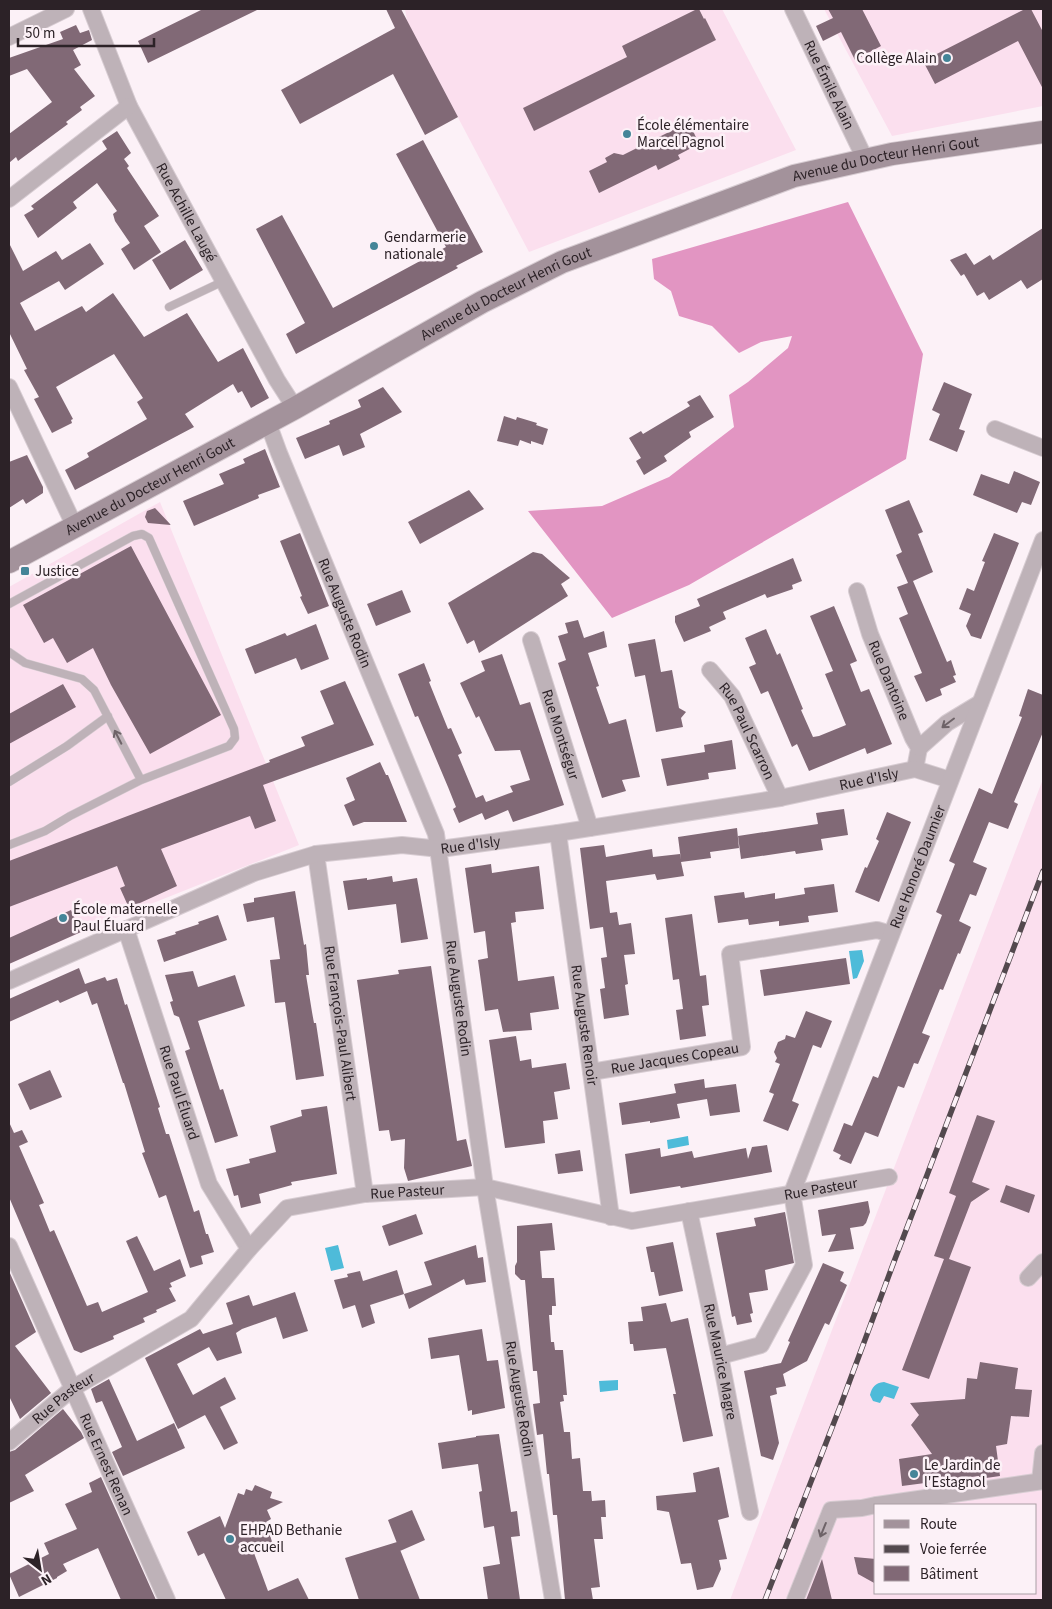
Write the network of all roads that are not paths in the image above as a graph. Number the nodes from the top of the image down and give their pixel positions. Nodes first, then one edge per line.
1 (66, 9) edge
2 (91, 9) edge
3 (793, 9) edge
4 (9, 37) edge
5 (129, 106) junction
6 (1043, 132) edge
7 (865, 159) junction
8 (9, 199) edge
9 (224, 281) junction
10 (169, 307) dead end
11 (9, 387) edge
12 (295, 408) junction
13 (268, 423) junction
14 (995, 429) dead end
15 (1043, 448) edge
16 (76, 527) junction
17 (1043, 540) edge
18 (9, 562) edge
19 (857, 591) dead end
20 (9, 604) edge
21 (531, 640) dead end
22 (9, 652) edge
23 (710, 670) dead end
24 (980, 703) junction
25 (108, 716) junction
26 (919, 748) junction
27 (915, 769) junction
28 (141, 780) junction
29 (950, 780) junction
30 (9, 782) edge
31 (780, 798) junction
32 (590, 828) junction
33 (558, 833) junction
34 (9, 845) edge
35 (440, 849) junction
36 (316, 854) junction
37 (126, 929) junction
38 (891, 934) junction
39 (9, 981) edge
40 (591, 1072) junction
41 (889, 1176) dead end
42 (485, 1187) junction
43 (792, 1193) junction
44 (366, 1194) junction
45 (688, 1211) junction
46 (611, 1216) junction
47 (9, 1246) edge
48 (249, 1249) junction
49 (1043, 1262) edge
50 (1028, 1278) dead end
51 (720, 1356) junction
52 (73, 1388) junction
53 (9, 1442) edge
54 (1043, 1453) edge
55 (1042, 1481) edge
56 (883, 1504) edge
57 (874, 1505) edge
58 (750, 1512) dead end
59 (167, 1600) edge
60 (553, 1600) edge
61 (795, 1600) edge

1 - 4 street
2 - 5 street, Rue Achille Laugé
3 - 7 street, Rue Émile Alain
5 - 8 street
5 - 9 street, Rue Achille Laugé
6 - 7 main road, Avenue du Docteur Henri Gout
7 - 12 main road, Avenue du Docteur Henri Gout
9 - 10 lane
9 - 12 street, Rue Achille Laugé
11 - 16 street
12 - 13 main road, Avenue du Docteur Henri Gout
13 - 16 main road, Avenue du Docteur Henri Gout
13 - 35 street, Rue Auguste Rodin
14 - 15 street
16 - 18 main road, Avenue du Docteur Henri Gout
17 - 24 street, Rue Honoré Daumier
19 - 26 street, Rue Dantoine
20 - 28 lane
21 - 32 street, Rue Montségur
22 - 25 lane
23 - 31 street, Rue Paul Scarron
24 -> 26 street
24 - 29 street, Rue Honoré Daumier
28 -> 25 lane
25 - 30 lane
26 - 27 street
27 - 29 street, Rue d'Isly
27 - 31 street, Rue d'Isly
28 - 34 lane
29 - 38 street, Rue Honoré Daumier
31 - 32 street, Rue d'Isly
32 - 33 street, Rue d'Isly
33 - 35 street, Rue d'Isly
33 - 40 street, Rue Auguste Renoir
35 - 36 street, Rue d'Isly
35 - 42 street, Rue Auguste Rodin
36 - 37 street, Rue d'Isly
36 - 44 street, Rue François-Paul Alibert
37 - 39 street, Rue d'Isly
37 - 48 street, Rue Paul Éluard
38 - 40 street, Rue Jacques Copeau
38 - 43 street, Rue Honoré Daumier
40 - 46 street, Rue Auguste Renoir
41 - 43 street, Rue Pasteur
42 - 44 street, Rue Pasteur
42 - 46 street, Rue Pasteur
42 - 60 street, Rue Auguste Rodin
43 - 45 street, Rue Pasteur
43 - 51 street
44 - 48 street, Rue Pasteur
45 - 46 street, Rue Pasteur
45 - 51 street, Rue Maurice Magre
47 - 52 street, Rue Ernest Renan
48 - 52 street, Rue Pasteur
49 - 50 street
51 - 58 street, Rue Maurice Magre
52 - 53 street, Rue Pasteur
52 - 59 street, Rue Ernest Renan
54 - 55 street
55 - 56 street
57 -> 61 street

